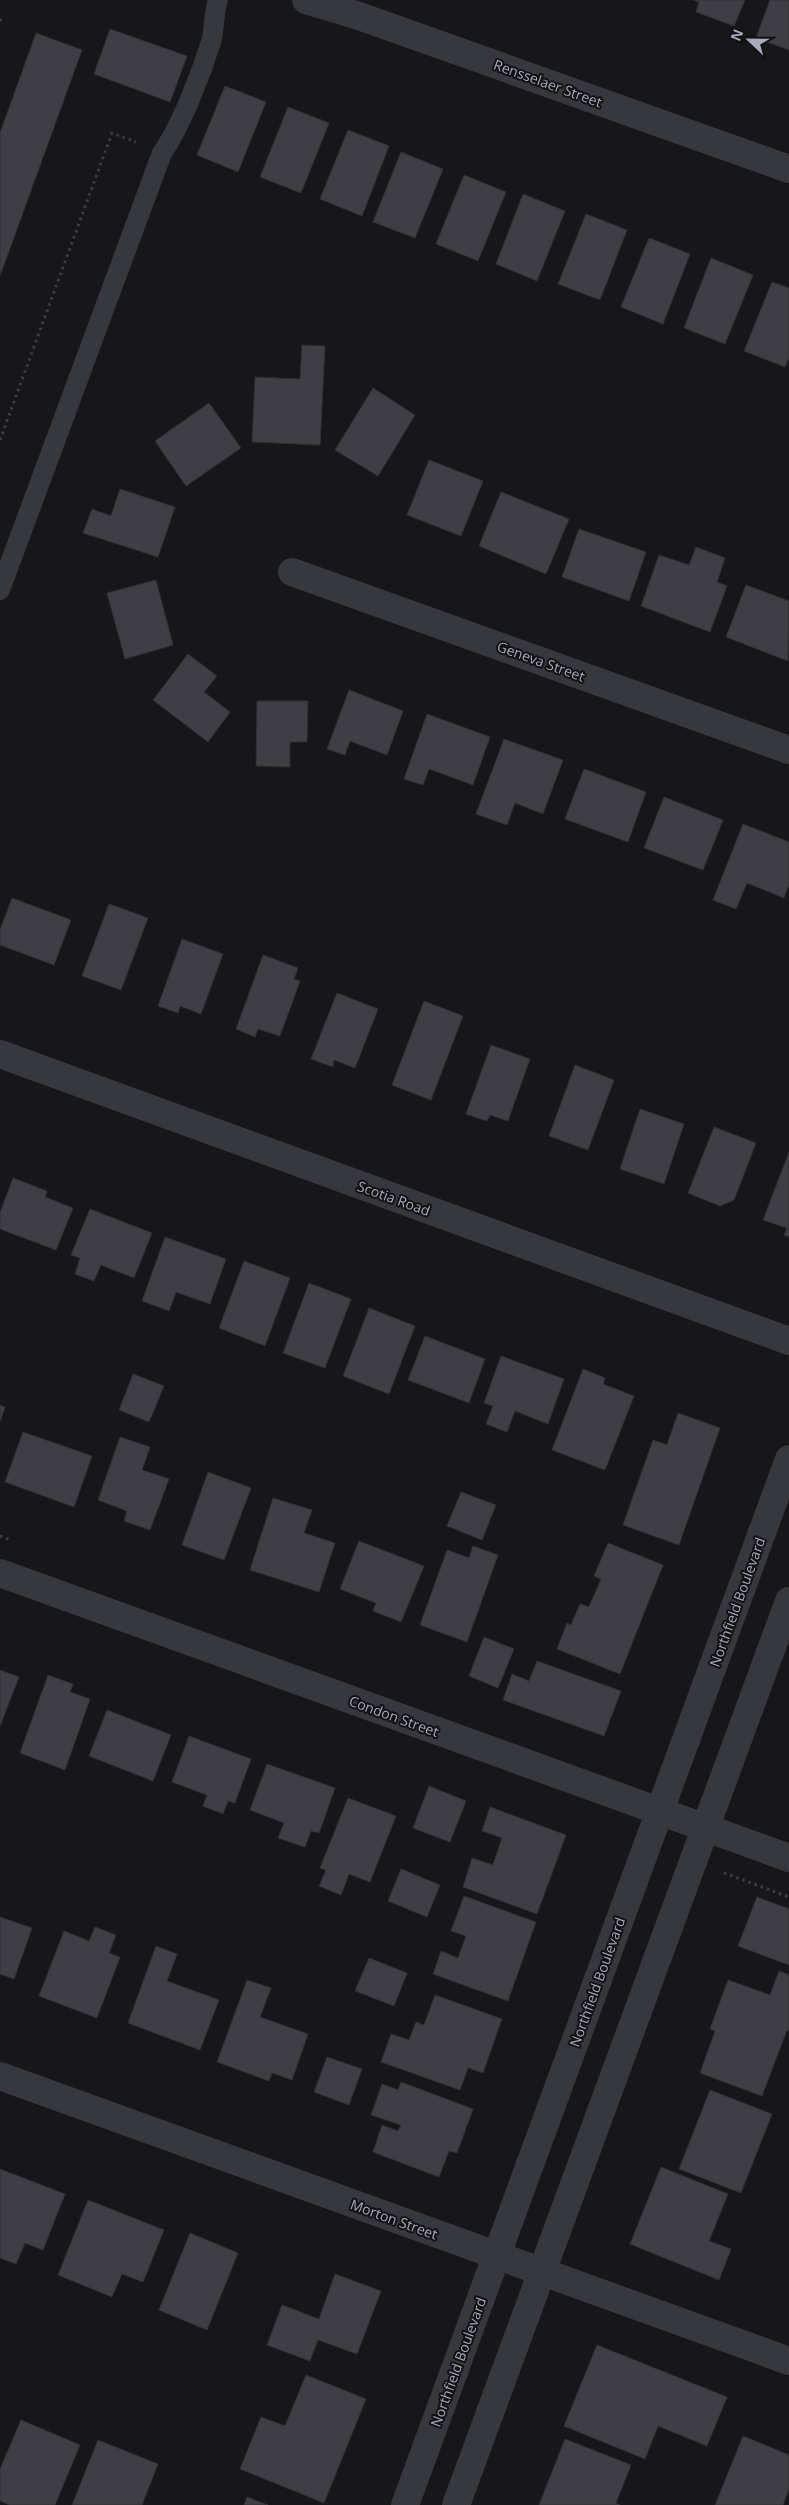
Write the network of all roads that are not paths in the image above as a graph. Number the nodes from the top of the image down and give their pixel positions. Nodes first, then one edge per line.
1 (218, 0) edge
2 (306, 0) edge
3 (789, 169) edge
4 (292, 572) dead end
5 (0, 590) edge
6 (789, 750) edge
7 (0, 1054) edge
8 (789, 1341) edge
9 (789, 1459) edge
10 (0, 1573) edge
11 (789, 1601) edge
12 (660, 1812) junction
13 (706, 1828) junction
14 (789, 1858) edge
15 (0, 2076) edge
16 (498, 2255) junction
17 (543, 2271) junction
18 (789, 2361) edge
19 (406, 2505) edge
20 (456, 2505) edge

1 - 5 lane
2 - 3 street, Rensselaer Street
4 - 6 street, Geneva Street
7 - 8 street, Scotia Road
9 - 12 street, Northfield Boulevard
10 - 12 street, Condon Street
11 - 13 street
12 - 13 street, Condon Street
12 - 16 street, Northfield Boulevard
13 - 14 street, Condon Street
13 - 17 street
15 - 16 street, Morton Street
16 - 17 street, Morton Street
16 - 19 street, Northfield Boulevard
17 - 18 street, Morton Street
17 - 20 street

